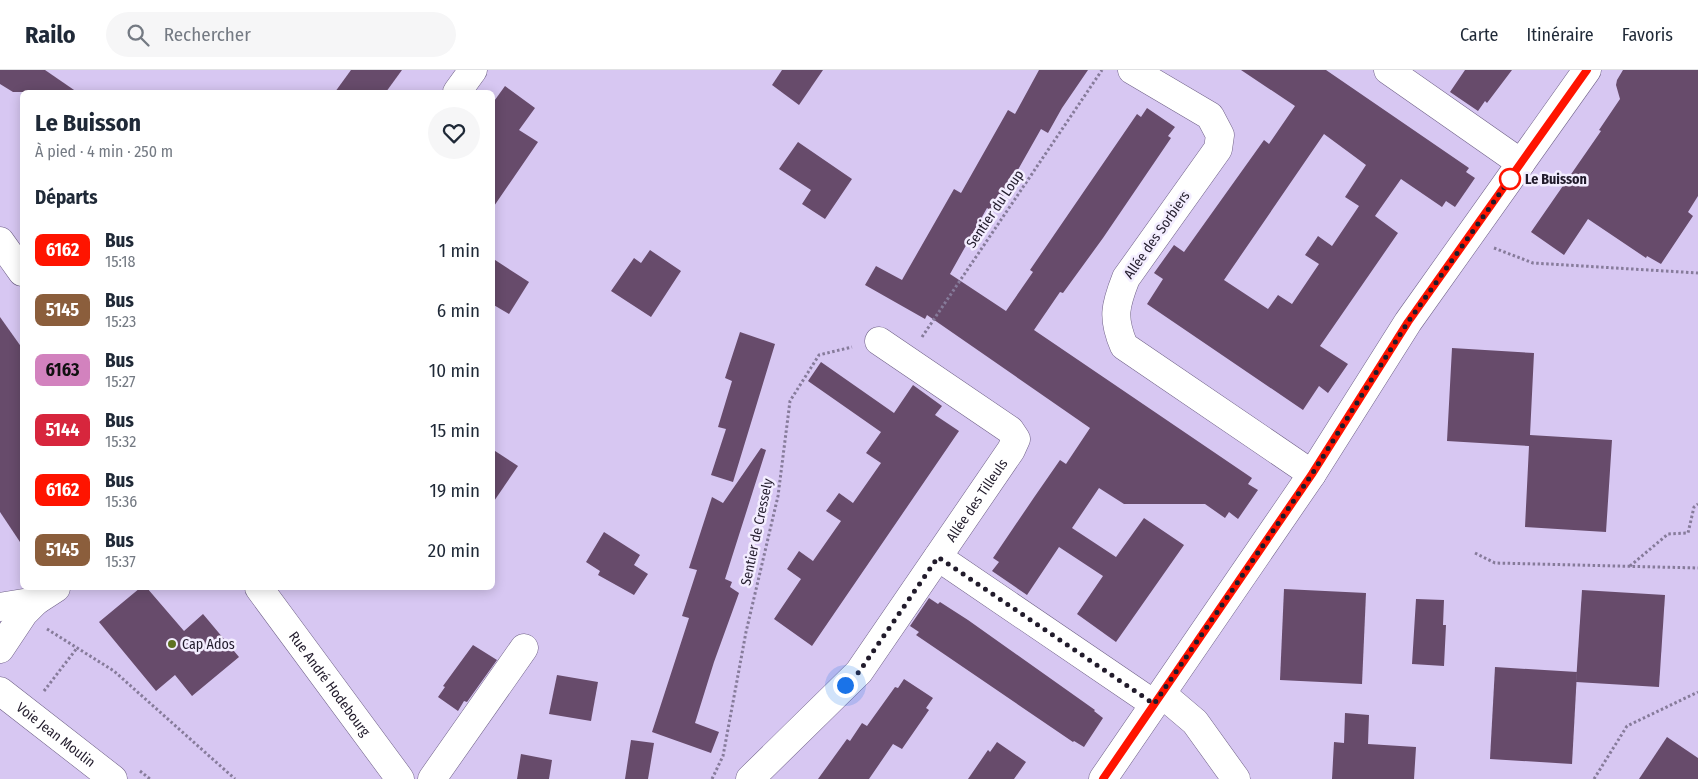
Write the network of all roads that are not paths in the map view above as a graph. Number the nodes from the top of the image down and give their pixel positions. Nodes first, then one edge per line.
1 (473, 70) edge
2 (1132, 70) edge
3 (1388, 70) edge
4 (1588, 70) edge
5 (459, 90) edge
6 (1521, 164) junction
7 (0, 241) edge
8 (20, 269) edge
9 (879, 341) road end
10 (1312, 474) junction
11 (938, 557) junction
12 (260, 590) edge
13 (29, 602) edge
14 (524, 648) dead end
15 (0, 649) edge
16 (0, 690) edge
17 (1158, 699) junction
18 (113, 779) edge
19 (400, 779) edge
20 (432, 779) edge
21 (750, 779) edge
22 (1103, 779) edge
23 (1236, 779) edge

1 - 5 street
2 - 10 street, Allée des Sorbiers
3 - 6 street
4 - 6 street
6 - 10 street
7 - 8 street
9 - 11 street, Allée des Tilleuls
10 - 17 street
11 - 17 street
11 - 21 street, Allée des Tilleuls
12 - 19 street, Rue André Hodebourg
13 - 15 street
14 - 20 street
16 - 18 street, Voie Jean Moulin
17 - 22 street
17 - 23 street

